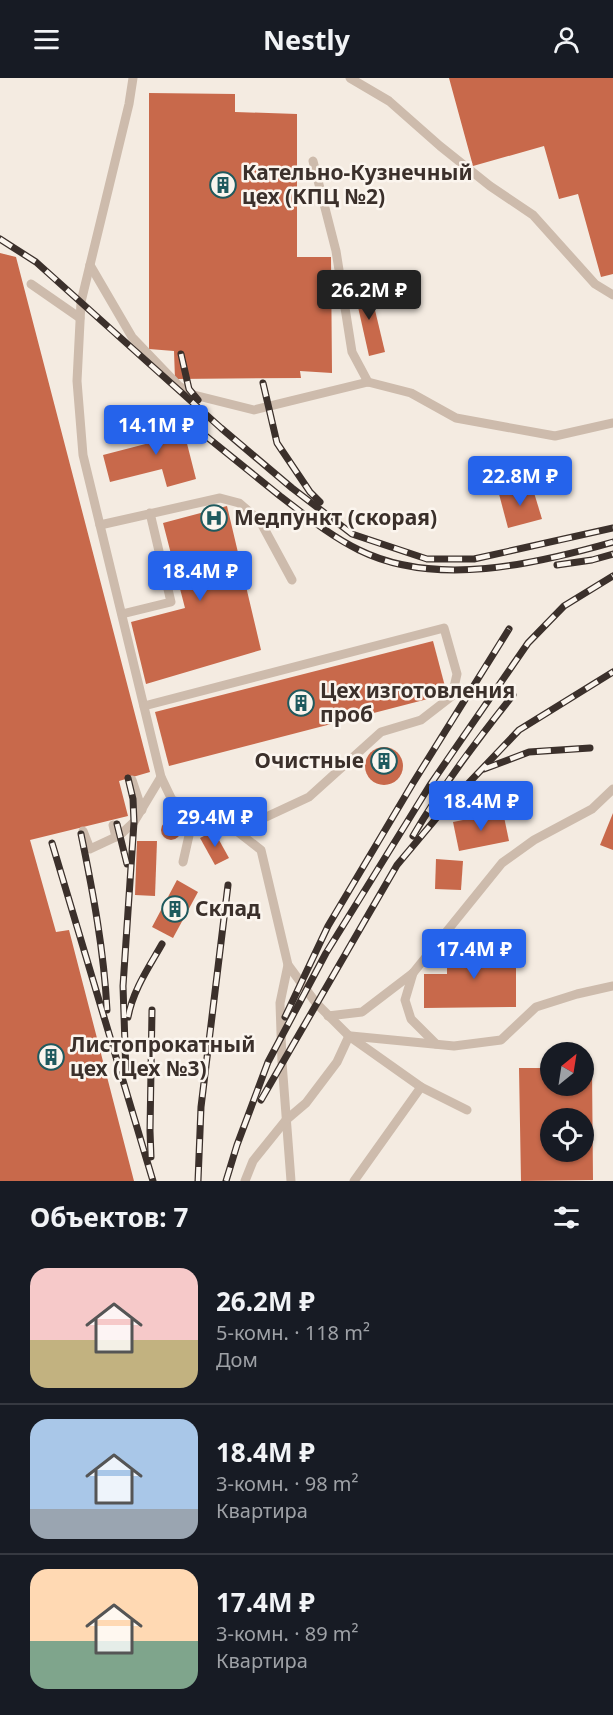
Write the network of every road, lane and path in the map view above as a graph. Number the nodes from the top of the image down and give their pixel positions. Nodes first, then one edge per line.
1 (133, 78) edge
2 (350, 78) edge
3 (313, 161) dead end
4 (90, 265) junction
5 (32, 284) dead end
6 (613, 295) edge
7 (80, 318) junction
8 (368, 382) junction
9 (613, 423) edge
10 (150, 513) junction
11 (100, 525) junction
12 (292, 580) dead end
13 (122, 614) junction
14 (144, 706) junction
15 (161, 777) junction
16 (132, 780) dead end
17 (613, 789) edge
18 (195, 809) junction
19 (142, 810) junction
20 (113, 825) dead end
21 (83, 831) dead end
22 (236, 831) junction
23 (116, 837) junction
24 (183, 862) dead end
25 (288, 964) junction
26 (413, 973) junction
27 (613, 986) edge
28 (328, 1016) junction
29 (349, 1036) junction
30 (436, 1044) junction
31 (421, 1087) junction
32 (467, 1110) dead end
33 (286, 1120) junction
34 (245, 1181) edge
35 (291, 1181) edge
36 (354, 1181) edge

1 - 4 lane
2 - 6 lane
3 - 8 lane
4 - 7 lane
4 - 8 lane
5 - 7 lane
7 - 11 lane
8 - 9 lane
10 - 11 lane
10 - 12 lane
10 - 13 lane
11 - 13 lane
13 - 14 lane
14 - 15 lane
14 - 22 lane
15 - 18 lane
15 - 19 lane
16 - 19 lane
17 - 26 lane
18 - 22 lane
18 - 24 lane
19 - 23 lane
20 - 23 lane
21 - 23 lane
22 - 25 lane
25 - 28 lane
25 - 33 lane
26 - 28 lane
26 - 30 lane
27 - 30 lane
28 - 29 lane
29 - 30 lane
29 - 31 lane
29 - 33 lane
31 - 32 lane
31 - 36 lane
33 - 34 lane
33 - 35 lane

